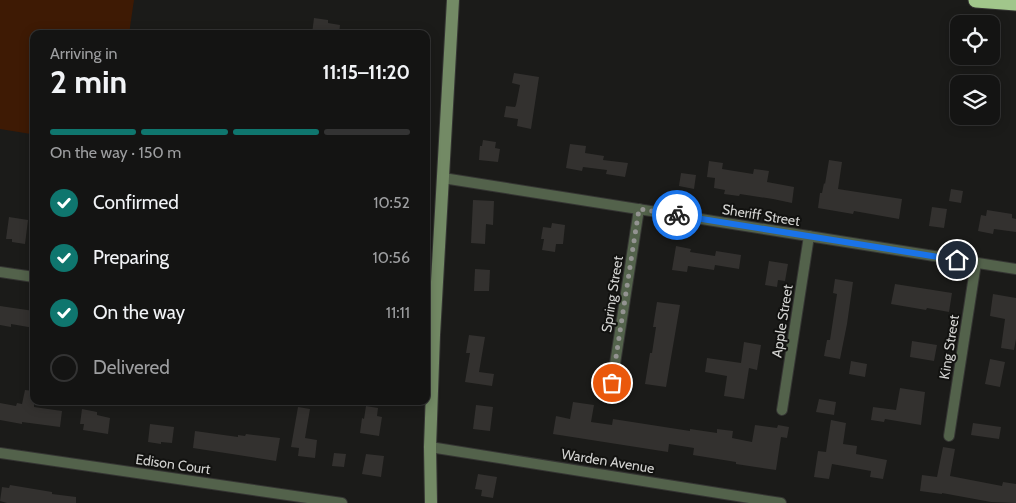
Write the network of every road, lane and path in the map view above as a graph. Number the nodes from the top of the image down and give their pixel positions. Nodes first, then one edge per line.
1 (453, 0) edge
2 (976, 0) edge
3 (1016, 3) edge
4 (443, 178) junction
5 (639, 209) junction
6 (810, 236) junction
7 (976, 263) junction
8 (1016, 269) edge
9 (0, 272) edge
10 (30, 276) edge
11 (430, 335) edge
12 (612, 383) dead end
13 (782, 410) dead end
14 (949, 436) dead end
15 (430, 447) junction
16 (0, 453) edge
17 (342, 503) edge
18 (431, 503) edge
19 (781, 503) edge

1 - 4 street
2 - 3 highway
4 - 5 street, Sheriff Street
4 - 11 street
5 - 6 street, Sheriff Street
5 - 12 street, Spring Street
6 - 7 street, Sheriff Street
6 - 13 street, Apple Street
7 - 8 street, Sheriff Street
7 - 14 street, King Street
9 - 10 street
11 - 15 street
15 - 18 street
15 - 19 street, Warden Avenue
16 - 17 street, Edison Court

